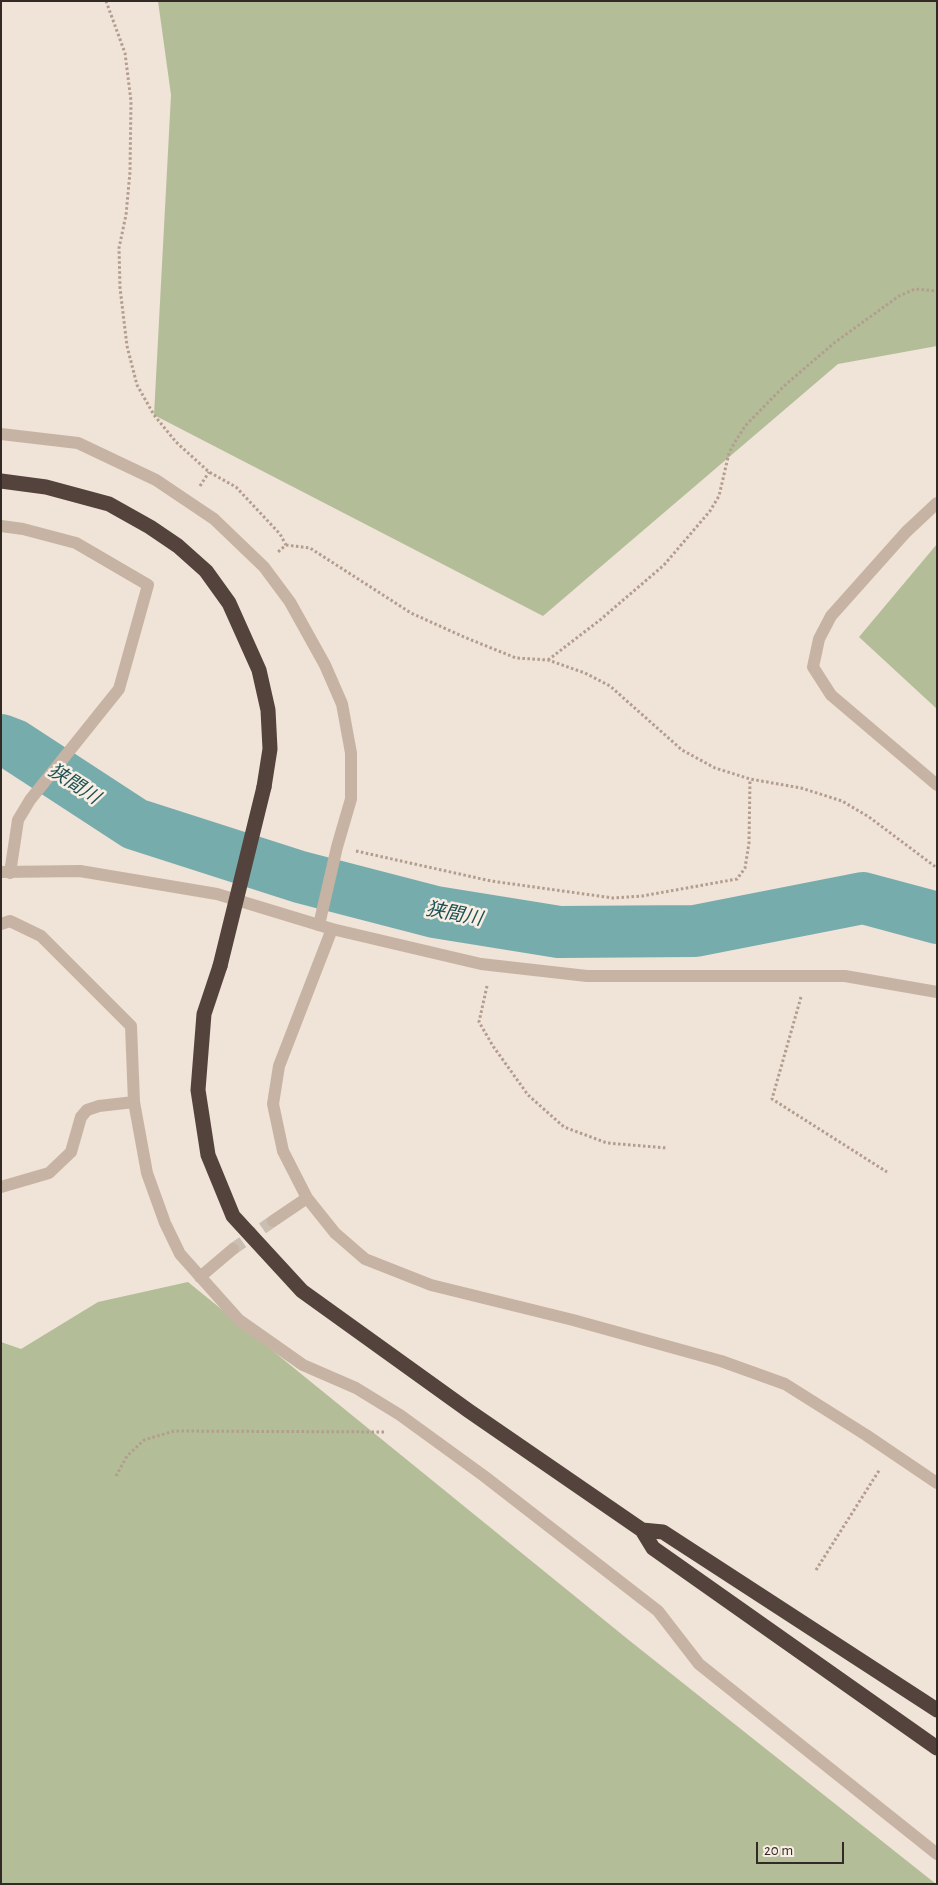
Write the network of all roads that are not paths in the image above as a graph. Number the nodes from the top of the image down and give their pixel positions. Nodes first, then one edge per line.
1 (1, 434) edge
2 (1, 481) edge
3 (937, 503) edge
4 (1, 526) edge
5 (937, 785) edge
6 (6, 872) edge
7 (1, 924) edge
8 (319, 925) junction
9 (332, 929) junction
10 (937, 992) edge
11 (134, 1102) junction
12 (1, 1187) edge
13 (307, 1198) junction
14 (273, 1221) tunnel mouth
15 (233, 1249) tunnel mouth
16 (200, 1277) junction
17 (937, 1483) edge
18 (642, 1530) junction
19 (937, 1710) edge
20 (937, 1748) edge
21 (937, 1854) edge

1 - 8 street
2 - 18 highway, bridge
3 - 5 street
4 - 6 street
6 - 8 street
7 - 11 street
8 - 9 street
9 - 10 street
9 - 13 street
11 - 12 street
11 - 16 street
13 - 14 street
13 - 17 street
15 - 16 street
16 - 21 street
18 - 19 highway
18 - 20 highway

